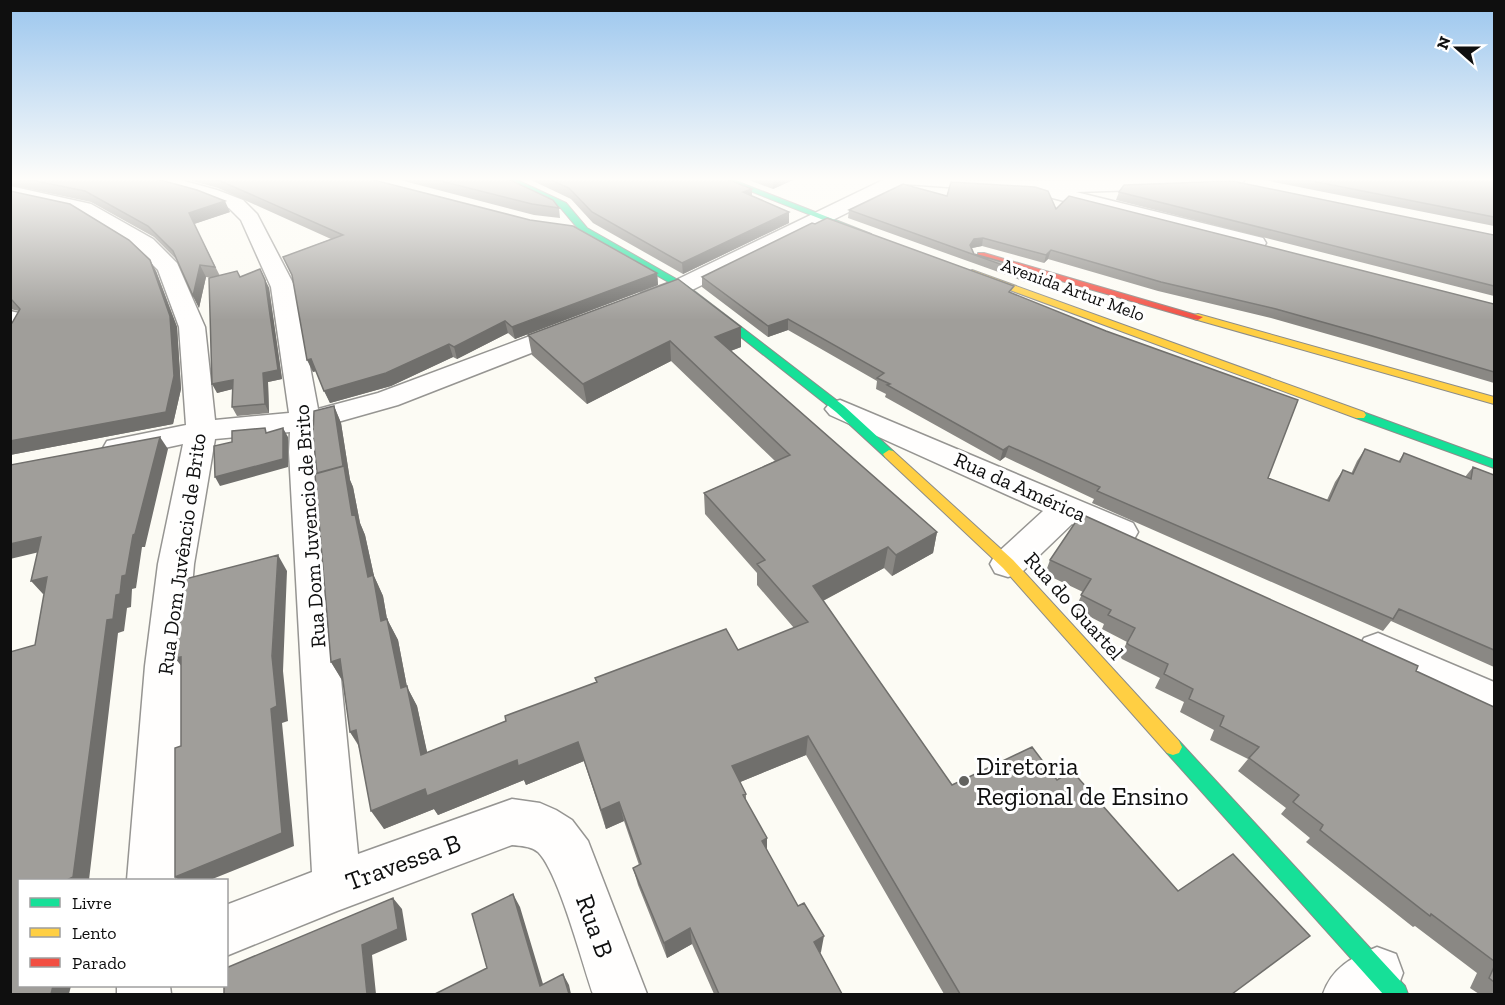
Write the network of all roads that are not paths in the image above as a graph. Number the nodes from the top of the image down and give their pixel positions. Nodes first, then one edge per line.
1 (114, 226) edge
2 (254, 226) edge
3 (553, 226) edge
4 (581, 226) edge
5 (803, 226) edge
6 (860, 226) edge
7 (1186, 226) edge
8 (584, 230) junction
9 (876, 231) edge
10 (1275, 249) edge
11 (966, 251) edge
12 (955, 266) edge
13 (682, 286) junction
14 (626, 307) edge
15 (10, 318) edge
16 (592, 320) edge
17 (10, 329) edge
18 (1494, 401) edge
19 (840, 409) junction
20 (305, 421) junction
21 (201, 431) junction
22 (90, 453) edge
23 (1494, 464) edge
24 (1068, 508) junction
25 (1145, 543) edge
26 (1008, 564) junction
27 (1352, 637) edge
28 (1494, 701) edge
29 (571, 858) joint
30 (151, 879) edge
31 (337, 886) junction
32 (228, 930) edge
33 (1375, 987) edge
34 (620, 994) edge

1 - 21 street, Rua Dom Juvêncio de Brito
2 - 20 street, Rua Dom Juvencio de Brito
3 - 8 street
4 - 8 main road
5 - 13 street
6 - 9 main road
7 - 10 street
8 - 13 main road, Rua do Quartel
11 - 18 main road, Avenida Artur Melo
12 - 23 main road, Avenida Artur Melo
13 - 14 street
13 - 19 main road, Rua do Quartel
15 - 17 street
16 - 20 street
19 - 24 street, Rua da América
19 - 26 main road, Rua do Quartel
20 - 21 street
20 - 31 street, Rua Dom Juvencio de Brito
21 - 22 street
21 - 30 street, Rua Dom Juvêncio de Brito
24 - 25 street, Rua da América
24 - 26 street
26 - 33 main road, Rua do Quartel
27 - 28 street
29 - 31 street, Travessa B
29 - 34 street, Rua B
31 - 32 street, Travessa B

